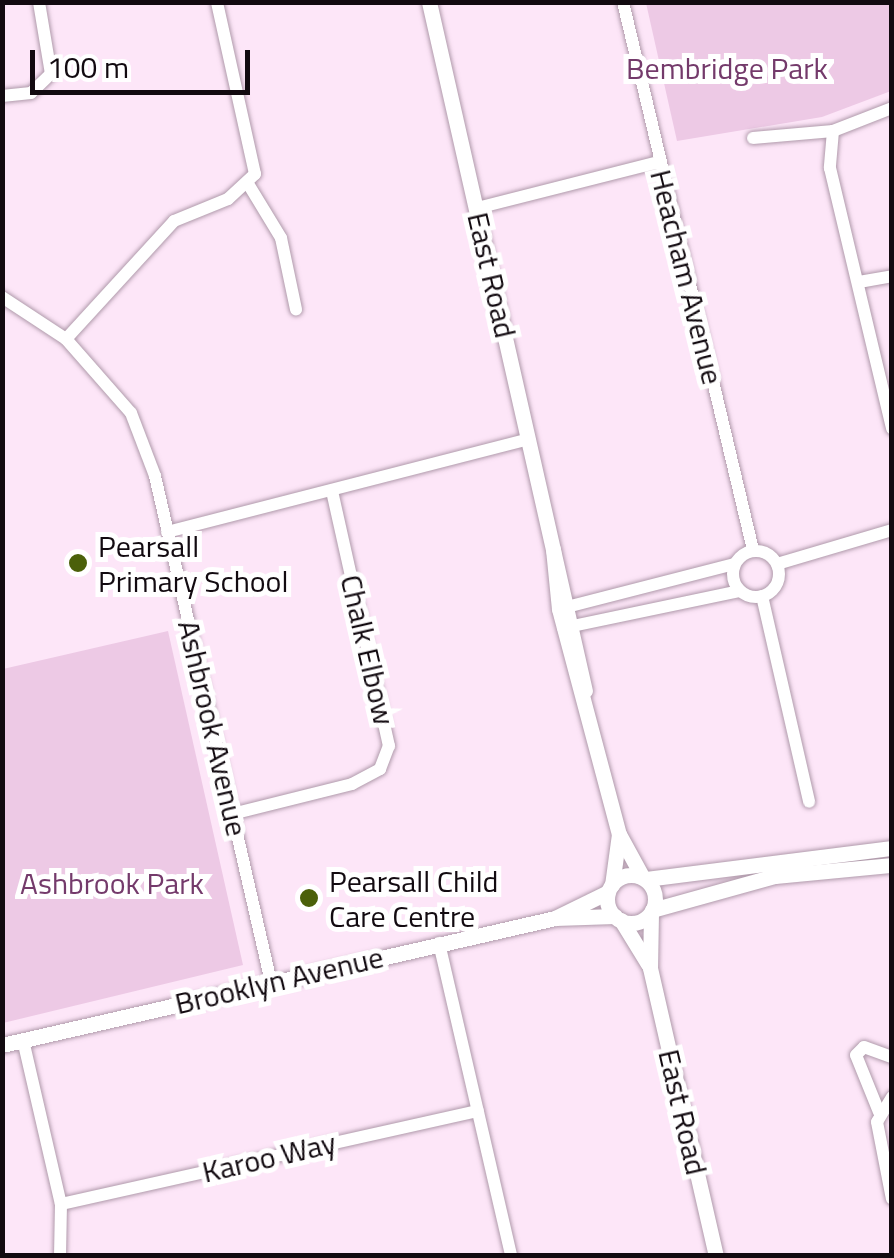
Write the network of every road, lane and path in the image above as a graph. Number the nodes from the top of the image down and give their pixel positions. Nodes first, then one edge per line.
1 (38, 2) edge
2 (217, 2) edge
3 (429, 2) edge
4 (623, 2) edge
5 (2, 96) edge
6 (892, 108) edge
7 (833, 131) junction
8 (753, 138) dead end
9 (659, 162) junction
10 (247, 182) junction
11 (477, 208) junction
12 (892, 276) edge
13 (859, 282) junction
14 (2, 297) edge
15 (296, 308) dead end
16 (66, 340) junction
17 (892, 428) edge
18 (530, 440) junction
19 (333, 496) junction
20 (892, 530) edge
21 (168, 532) junction
22 (753, 550) junction
23 (734, 564) junction
24 (777, 564) junction
25 (740, 591) junction
26 (762, 596) junction
27 (565, 607) junction
28 (570, 627) junction
29 (808, 802) dead end
30 (232, 814) junction
31 (618, 834) junction
32 (892, 848) edge
33 (892, 865) edge
34 (773, 868) junction
35 (644, 879) junction
36 (610, 888) junction
37 (652, 911) junction
38 (555, 918) junction
39 (618, 918) junction
40 (439, 944) junction
41 (650, 968) junction
42 (271, 982) junction
43 (23, 1040) junction
44 (2, 1045) edge
45 (892, 1056) edge
46 (892, 1096) edge
47 (478, 1110) junction
48 (879, 1112) junction
49 (892, 1199) edge
50 (61, 1204) junction
51 (60, 1256) edge
52 (511, 1256) edge
53 (716, 1256) edge

1 - 5 street
2 - 10 street
3 - 11 street, East Road
4 - 9 street, Heacham Avenue
6 - 7 street
7 - 8 street
7 - 13 street
9 - 11 street
9 - 22 street, Heacham Avenue
10 - 15 street
10 - 16 street
11 - 18 street, East Road
12 - 13 street
13 - 17 street
14 - 16 street, Ashbrook Avenue
16 - 21 street, Ashbrook Avenue
18 - 19 street
18 - 27 street, East Road
19 - 21 street
19 - 30 street, Chalk Elbow
20 - 24 street
21 - 30 street, Ashbrook Avenue
22 - 23 street
22 - 24 street
23 - 25 street
23 - 27 street
24 - 26 street
25 - 26 street
25 - 28 street
26 - 29 street
27 - 28 street, East Road
28 - 31 street, East Road
30 - 42 street, Ashbrook Avenue
31 - 35 street, East Road
31 - 36 street, East Road
32 - 34 street
33 - 34 street
34 - 35 street, Brooklyn Avenue
34 - 37 street, Brooklyn Avenue
35 - 36 street, Brooklyn Avenue
35 - 37 street, East Road
36 - 38 street, Brooklyn Avenue
36 - 39 street, East Road
37 - 39 street, Brooklyn Avenue
37 - 41 street, East Road
38 - 39 street, Brooklyn Avenue
38 - 40 street, Brooklyn Avenue
39 - 41 street, East Road
40 - 42 street, Brooklyn Avenue
40 - 47 street
41 - 53 street, East Road
42 - 43 street, Brooklyn Avenue
43 - 44 street, Brooklyn Avenue
43 - 50 street
45 - 48 street
46 - 48 street
47 - 50 street, Karoo Way
47 - 52 street
48 - 49 street
50 - 51 street

